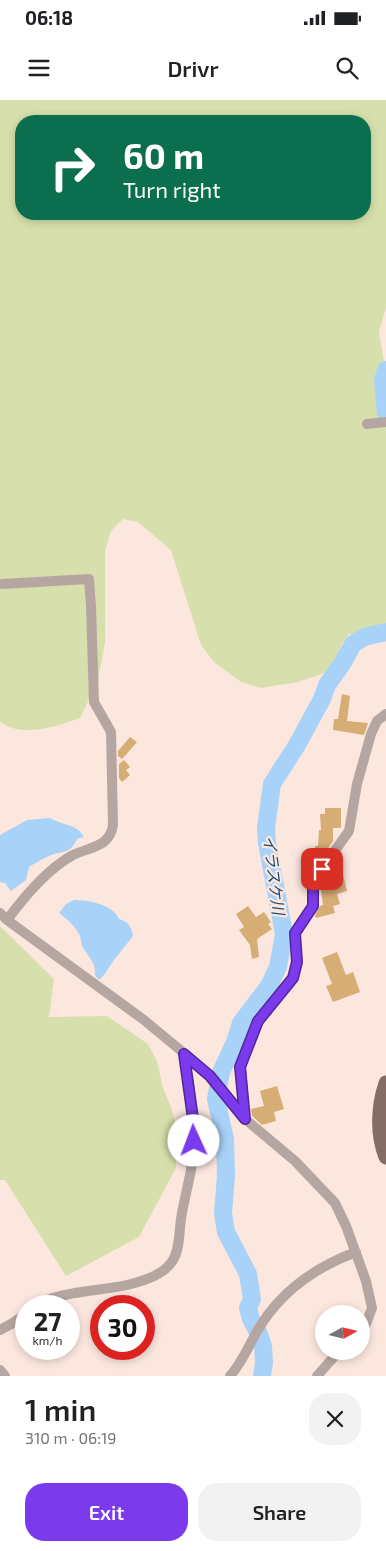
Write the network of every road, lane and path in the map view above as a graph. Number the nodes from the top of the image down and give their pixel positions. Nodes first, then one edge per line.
1 (386, 422) edge
2 (367, 424) dead end
3 (2, 584) dead end
4 (386, 714) edge
5 (4, 916) edge
6 (184, 1054) junction
7 (386, 1083) edge
8 (245, 1119) junction
9 (386, 1157) edge
10 (356, 1252) junction
11 (68, 1295) edge
12 (370, 1313) edge
13 (15, 1322) edge
14 (0, 1330) edge
15 (330, 1360) edge
16 (0, 1370) edge
17 (4, 1376) edge
18 (230, 1376) edge
19 (317, 1376) edge

1 - 2 street
3 - 5 street
4 - 8 street
5 - 6 street
6 - 8 street
6 - 11 street
7 - 9 main road
8 - 10 street
10 - 12 street
10 - 18 street
13 - 14 street
15 - 19 street
16 - 17 street

